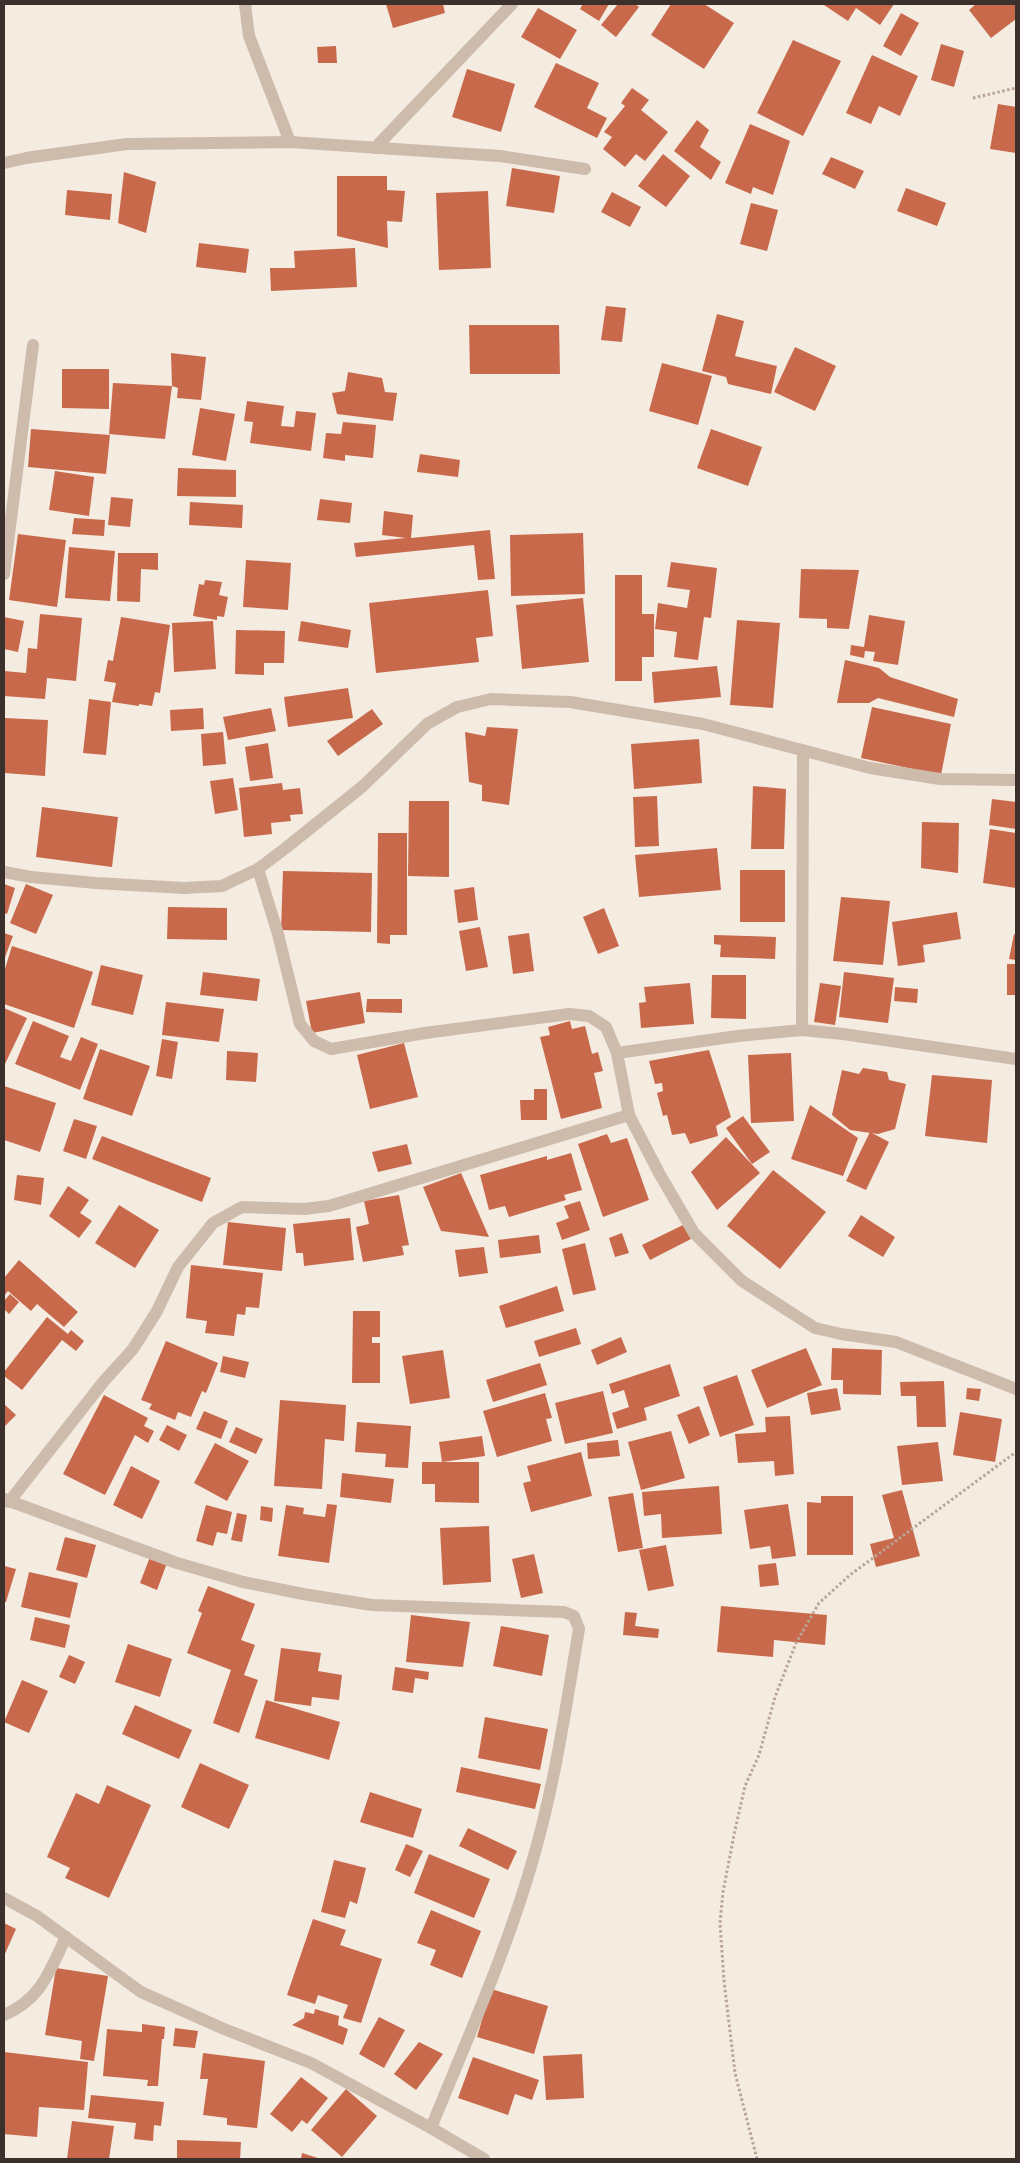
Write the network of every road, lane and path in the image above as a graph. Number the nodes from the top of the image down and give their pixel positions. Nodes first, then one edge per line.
1 (245, 4) edge
2 (512, 4) edge
3 (1016, 88) edge
4 (973, 98) dead end
5 (290, 142) junction
6 (375, 148) junction
7 (4, 163) edge
8 (585, 169) dead end
9 (32, 345) dead end
10 (4, 574) edge
11 (803, 751) junction
12 (1016, 780) edge
13 (258, 869) junction
14 (4, 872) edge
15 (802, 1030) junction
16 (617, 1053) junction
17 (1016, 1059) edge
18 (628, 1116) junction
19 (1016, 1389) edge
20 (1016, 1452) edge
21 (7, 1501) edge
22 (4, 1898) edge
23 (66, 1937) junction
24 (4, 2015) edge
25 (431, 2128) junction
26 (484, 2159) edge
27 (757, 2159) edge

1 - 5 street
2 - 6 street
3 - 4 path
5 - 6 street
5 - 7 street
6 - 8 street
9 - 10 street
11 - 12 street
11 - 13 street
11 - 15 street
13 - 14 street
13 - 16 street
15 - 16 street
15 - 17 street
16 - 18 street
18 - 19 street
18 - 21 street
20 - 27 path
21 - 25 street
22 - 23 street
23 - 24 street
23 - 25 street
25 - 26 street

